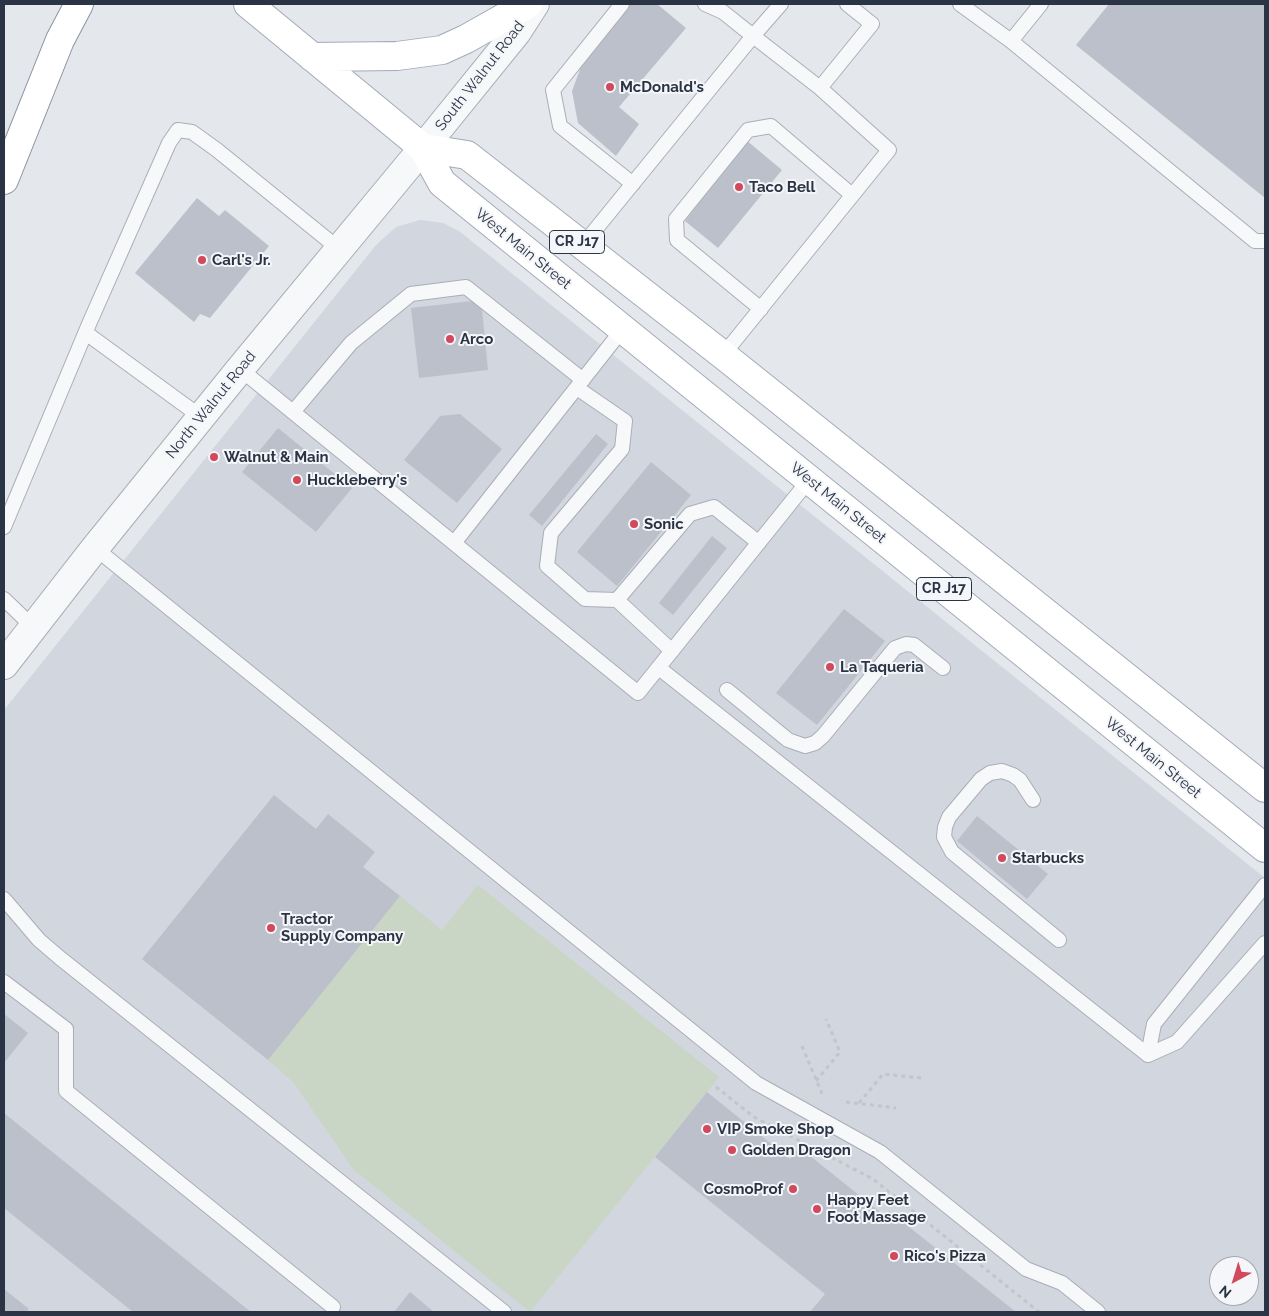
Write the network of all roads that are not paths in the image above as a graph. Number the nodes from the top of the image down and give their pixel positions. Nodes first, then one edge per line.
1 (79, 4) edge
2 (248, 4) edge
3 (528, 4) edge
4 (535, 4) edge
5 (622, 4) edge
6 (706, 4) edge
7 (781, 4) edge
8 (847, 4) edge
9 (960, 4) edge
10 (1041, 4) edge
11 (721, 8) edge
12 (753, 36) junction
13 (1011, 41) junction
14 (312, 57) junction
15 (820, 88) junction
16 (423, 148) junction
17 (4, 180) edge
18 (633, 184) junction
19 (852, 195) junction
20 (1265, 241) edge
21 (582, 246) junction
22 (339, 249) junction
23 (761, 309) junction
24 (622, 330) junction
25 (86, 333) junction
26 (723, 355) junction
27 (240, 369) junction
28 (580, 384) junction
29 (293, 412) junction
30 (201, 417) junction
31 (809, 480) junction
32 (4, 527) edge
33 (454, 543) junction
34 (759, 543) junction
35 (95, 548) junction
36 (4, 599) edge
37 (617, 600) junction
38 (33, 627) junction
39 (672, 651) junction
40 (4, 665) edge
41 (659, 668) junction
42 (943, 668) dead end
43 (727, 690) dead end
44 (1265, 788) edge
45 (1033, 800) dead end
46 (1265, 848) edge
47 (1265, 885) edge
48 (4, 899) edge
49 (1059, 940) dead end
50 (1265, 943) edge
51 (4, 982) edge
52 (1148, 1055) junction
53 (333, 1307) dead end
54 (504, 1312) edge
55 (1098, 1312) edge

1 - 17 main road
2 - 14 main road, West Main Street / CR J17
3 - 14 main road
4 - 16 street, South Walnut Road
5 - 18 lane
6 - 11 lane
7 - 12 lane
8 - 15 lane
9 - 13 lane
10 - 13 lane
11 - 12 lane
12 - 15 lane
12 - 18 lane
13 - 20 lane
14 - 16 main road, West Main Street / CR J17
15 - 19 lane
16 - 21 main road, CR J17
16 - 22 street, North Walnut Road
16 - 24 main road, West Main Street / CR J17
18 - 21 lane
19 - 23 lane
19 - 23 lane
21 - 26 main road, CR J17
22 - 25 lane
22 - 27 street, North Walnut Road
23 - 26 lane
24 - 28 lane
24 - 31 main road, West Main Street / CR J17
25 - 30 lane
25 - 32 lane
26 - 44 main road, CR J17
27 - 29 lane
27 - 30 street, North Walnut Road
28 - 29 lane
28 - 33 lane
28 - 37 lane
29 - 33 lane
30 - 35 street, North Walnut Road
31 - 34 lane
31 - 46 main road, West Main Street / CR J17
33 - 41 lane
34 - 37 lane
34 - 39 lane
35 - 38 street, North Walnut Road
35 - 55 lane
36 - 38 lane
37 - 39 lane
38 - 40 street, North Walnut Road
39 - 41 lane
41 - 52 lane
42 - 43 lane
45 - 49 lane
47 - 52 lane
48 - 54 lane
50 - 52 lane
51 - 53 lane

